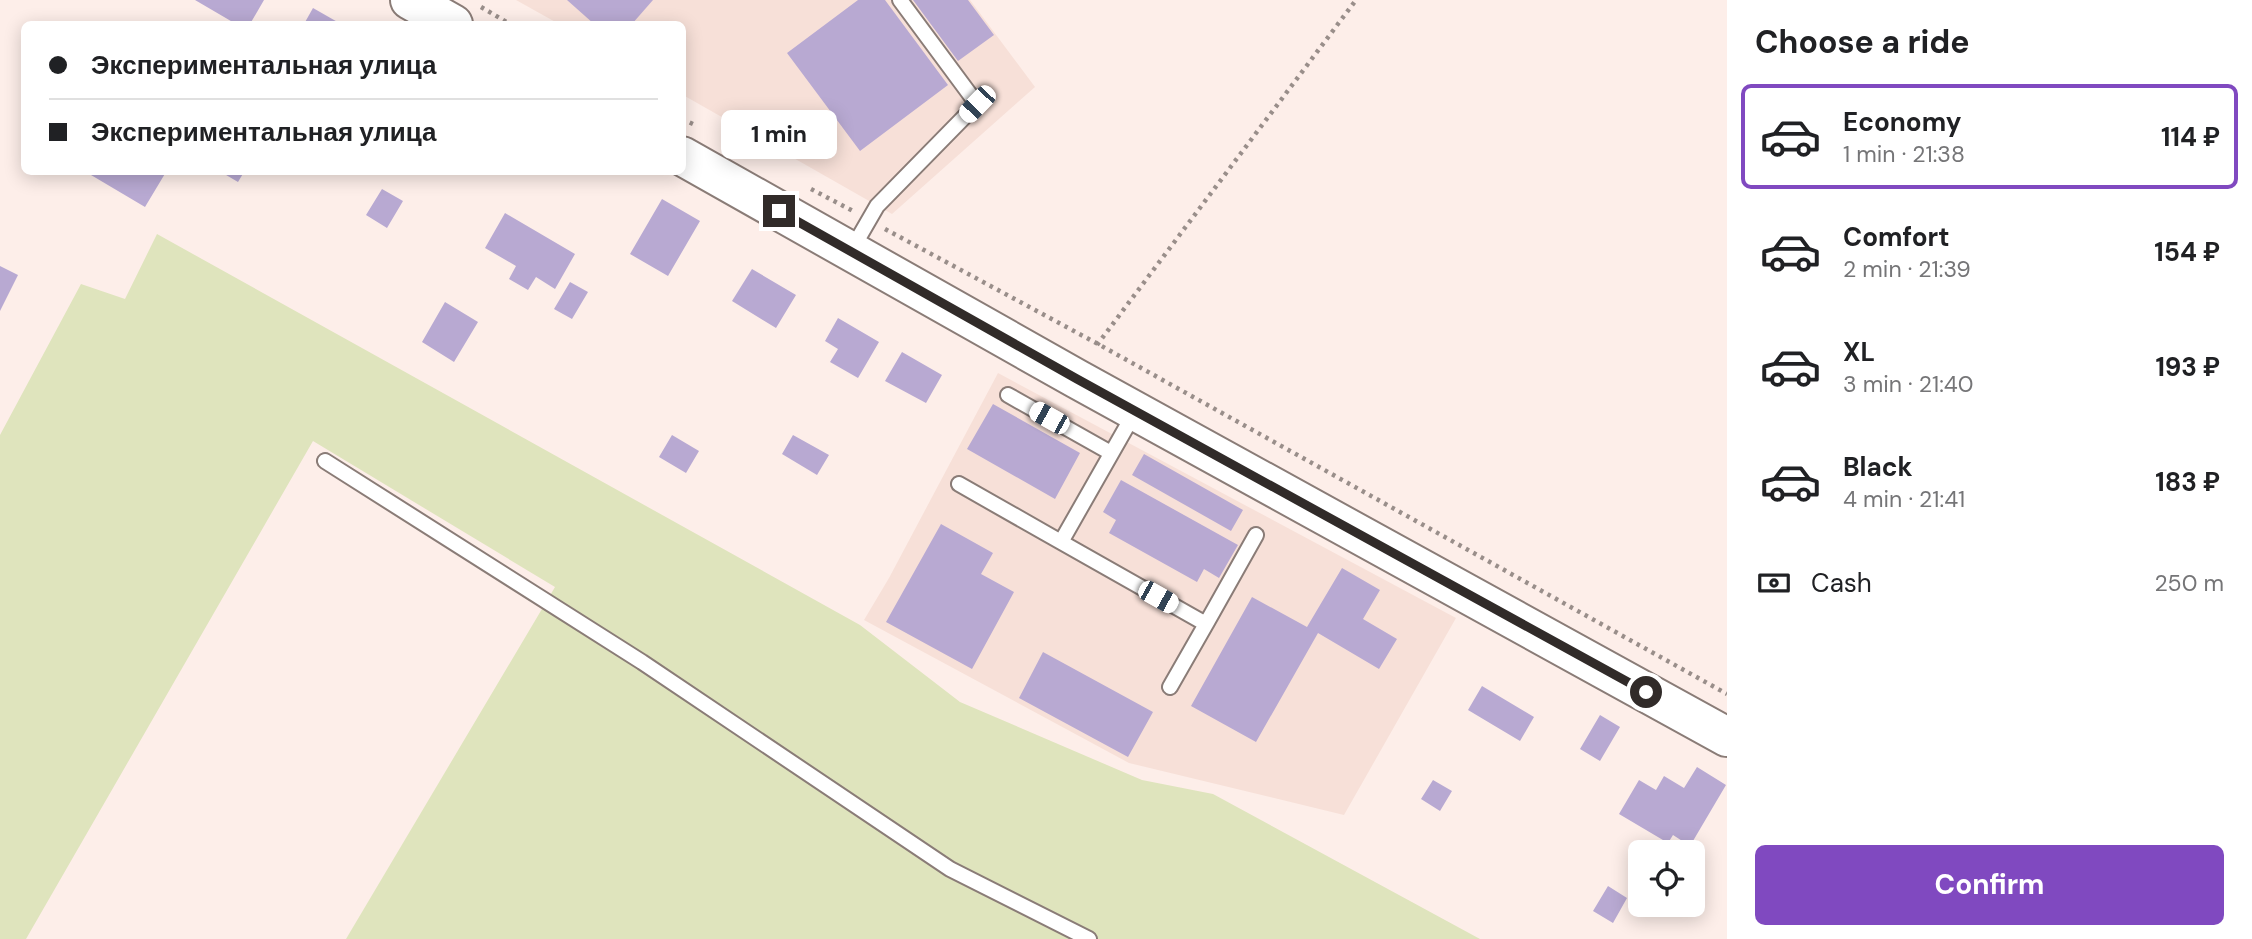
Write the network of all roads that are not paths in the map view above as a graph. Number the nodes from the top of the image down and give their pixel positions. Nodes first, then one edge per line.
1 (410, 0) edge
2 (900, 0) edge
3 (466, 15) edge
4 (688, 140) edge
5 (860, 236) junction
6 (1008, 395) dead end
7 (1135, 411) junction
8 (1111, 453) junction
9 (325, 461) dead end
10 (959, 484) dead end
11 (1256, 536) dead end
12 (1061, 542) junction
13 (1206, 624) junction
14 (1170, 687) dead end
15 (1727, 737) edge
16 (1089, 939) edge

1 - 3 street
2 - 5 lane
4 - 5 street
5 - 7 street
6 - 8 lane
7 - 8 lane
7 - 15 street
8 - 12 lane
9 - 16 lane
10 - 12 lane
11 - 13 lane
12 - 13 lane
13 - 14 lane

